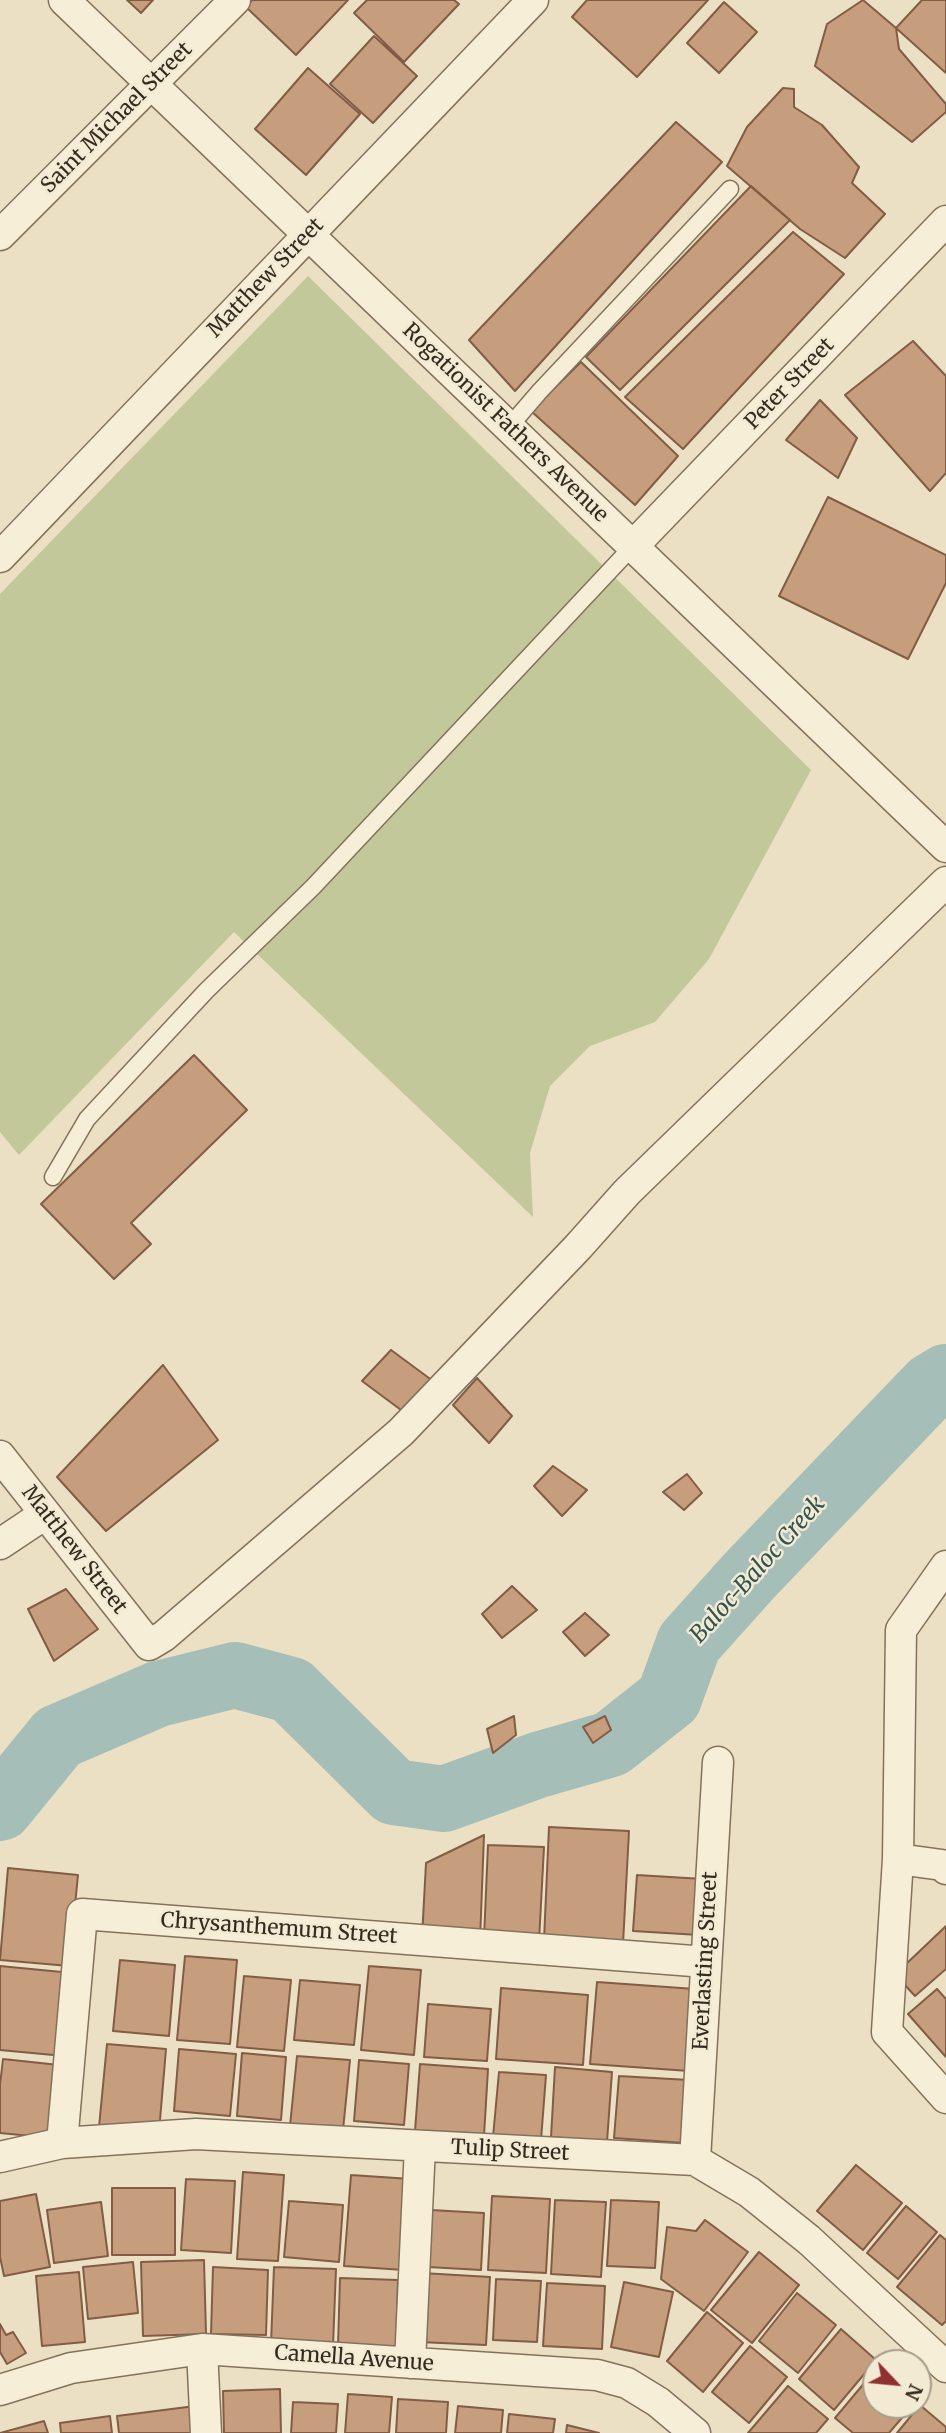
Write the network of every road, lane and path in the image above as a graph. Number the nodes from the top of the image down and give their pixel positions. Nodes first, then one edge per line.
1 (64, 0) edge
2 (235, 0) edge
3 (533, 0) edge
4 (151, 84) junction
5 (730, 189) dead end
6 (946, 221) edge
7 (308, 234) junction
8 (0, 235) edge
9 (509, 427) junction
10 (633, 546) junction
11 (0, 557) edge
12 (946, 847) edge
13 (946, 882) edge
14 (53, 1177) dead end
15 (0, 1456) edge
16 (45, 1514) junction
17 (0, 1544) edge
18 (946, 1566) edge
19 (718, 1762) dead end
20 (898, 1858) junction
21 (945, 1865) edge
22 (706, 1962) junction
23 (946, 2098) edge
24 (62, 2143) junction
25 (420, 2146) junction
26 (0, 2157) edge
27 (695, 2160) junction
28 (202, 2349) junction
29 (410, 2363) junction
30 (946, 2367) edge
31 (0, 2390) edge
32 (206, 2433) edge
33 (695, 2433) edge

1 - 4 street, Rogationist Fathers Avenue
2 - 4 street, Saint Michael Street
3 - 7 street, Matthew Street
4 - 7 street, Rogationist Fathers Avenue
4 - 8 street, Saint Michael Street
5 - 9 lane
6 - 10 street, Peter Street
7 - 9 street, Rogationist Fathers Avenue
7 - 11 street, Matthew Street
9 - 10 street, Rogationist Fathers Avenue
10 - 12 street, Rogationist Fathers Avenue
10 - 14 lane
13 - 16 street, Matthew Street
15 - 16 street, Matthew Street
16 - 17 street
18 - 20 street
19 - 22 street, Everlasting Street
20 - 21 street
20 - 23 street
22 - 24 street, Chrysanthemum Street
22 - 27 street, Everlasting Street
24 - 25 street, Tulip Street
24 - 26 street, Tulip Street
25 - 27 street, Tulip Street
25 - 29 street
27 - 30 street, Tulip Street
28 - 29 street, Camella Avenue
28 - 31 street, Camella Avenue
28 - 32 street
29 - 33 street, Camella Avenue

